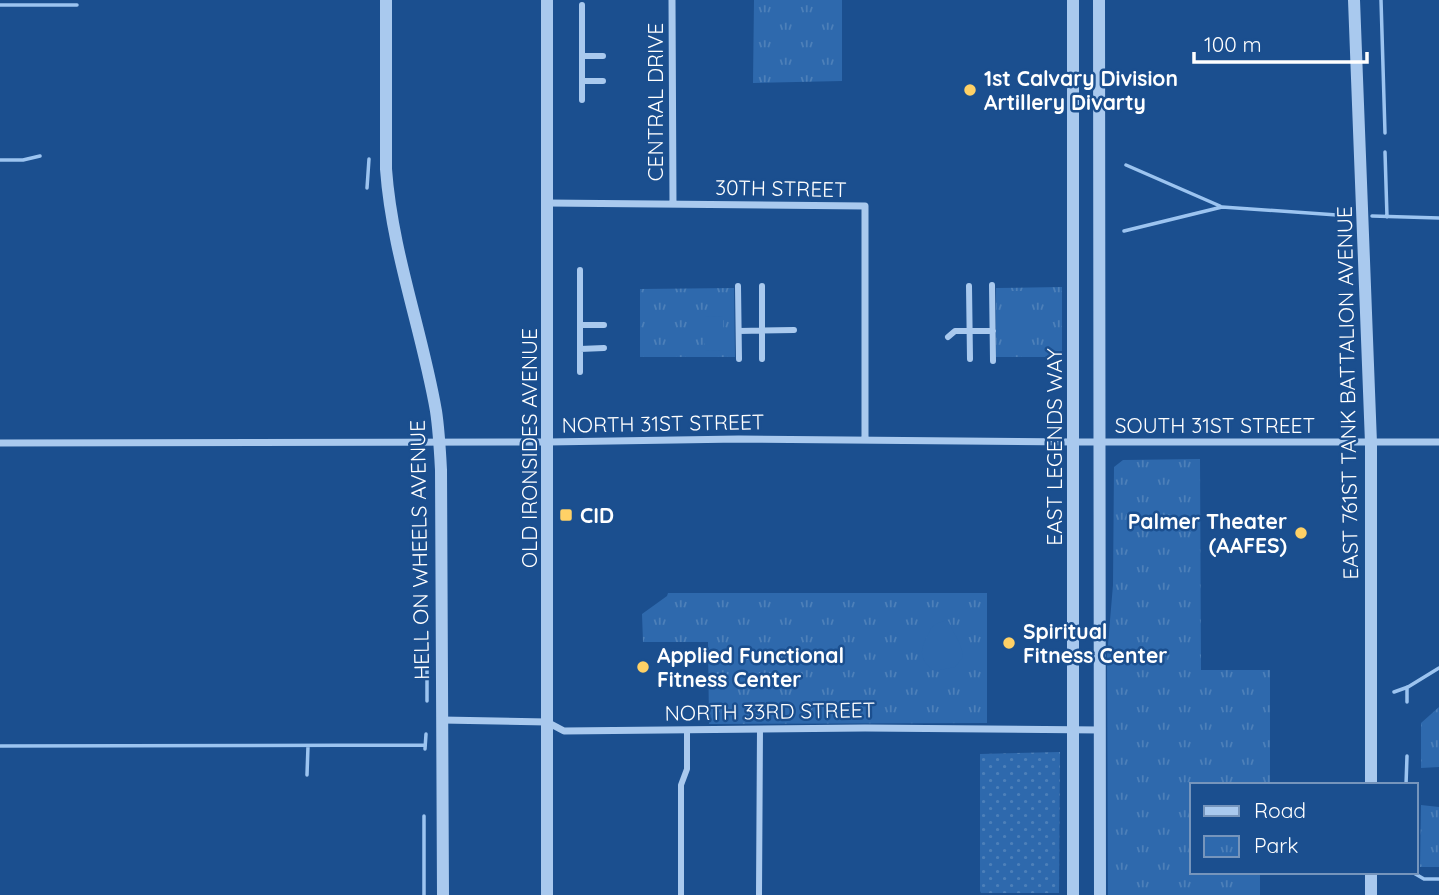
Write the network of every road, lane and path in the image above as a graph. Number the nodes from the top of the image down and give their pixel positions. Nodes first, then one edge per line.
1 (386, 0) edge
2 (547, 0) edge
3 (672, 0) edge
4 (1073, 0) edge
5 (1099, 0) edge
6 (1354, 0) edge
7 (582, 5) dead end
8 (582, 56) junction
9 (603, 56) dead end
10 (582, 81) junction
11 (603, 81) dead end
12 (582, 100) dead end
13 (547, 203) junction
14 (673, 204) junction
15 (580, 270) dead end
16 (992, 285) dead end
17 (738, 286) dead end
18 (762, 286) dead end
19 (969, 286) dead end
20 (580, 325) junction
21 (604, 325) dead end
22 (794, 330) dead end
23 (739, 331) junction
24 (762, 331) junction
25 (969, 331) junction
26 (992, 331) junction
27 (948, 337) dead end
28 (604, 348) dead end
29 (580, 349) junction
30 (738, 359) dead end
31 (762, 359) dead end
32 (970, 359) dead end
33 (993, 361) dead end
34 (580, 372) dead end
35 (866, 440) junction
36 (439, 442) junction
37 (548, 442) junction
38 (1074, 442) junction
39 (1100, 442) junction
40 (1439, 442) edge
41 (0, 443) edge
42 (1371, 443) junction
43 (442, 720) junction
44 (547, 722) junction
45 (760, 729) junction
46 (687, 730) junction
47 (1072, 730) junction
48 (1100, 730) junction
49 (1371, 783) edge
50 (1371, 874) edge
51 (443, 895) edge
52 (547, 895) edge
53 (681, 895) edge
54 (759, 895) edge
55 (1073, 895) edge
56 (1100, 895) edge
57 (1371, 895) edge

1 - 36 street, HELL ON WHEELS AVENUE
2 - 13 street, OLD IRONSIDES AVENUE
3 - 14 street, CENTRAL DRIVE
4 - 38 street, EAST LEGENDS WAY
5 - 39 street
6 - 42 street, EAST 761ST TANK BATTALION AVENUE
7 - 8 street
8 - 9 street
8 - 10 street
10 - 11 street
10 - 12 street
13 - 14 street, 30TH STREET
13 - 37 street, OLD IRONSIDES AVENUE
14 - 35 street, 30TH STREET
15 - 20 street
16 - 26 street
17 - 23 street
18 - 24 street
19 - 25 street
20 - 21 street
20 - 29 street
22 - 24 street
23 - 24 street
23 - 30 street
24 - 31 street
25 - 26 street
25 - 27 street
25 - 32 street
26 - 33 street
28 - 29 street
29 - 34 street
35 - 37 street, NORTH 31ST STREET
35 - 38 street, NORTH 31ST STREET
36 - 37 street, NORTH 31ST STREET
36 - 41 street, NORTH 31ST STREET
36 - 43 street, HELL ON WHEELS AVENUE
37 - 44 street, OLD IRONSIDES AVENUE
38 - 39 street, SOUTH 31ST STREET
38 - 47 street, EAST LEGENDS WAY
39 - 42 street, SOUTH 31ST STREET
39 - 48 street
40 - 42 street, SOUTH 31ST STREET
42 - 49 street, EAST 761ST TANK BATTALION AVENUE
43 - 44 street, NORTH 33RD STREET
43 - 51 street, HELL ON WHEELS AVENUE
44 - 46 street, NORTH 33RD STREET
44 - 52 street, OLD IRONSIDES AVENUE
45 - 46 street, NORTH 33RD STREET
45 - 47 street, NORTH 33RD STREET
45 - 54 street
46 - 53 street
47 - 48 street, NORTH 33RD STREET
47 - 55 street, EAST LEGENDS WAY
48 - 56 street
50 - 57 street

